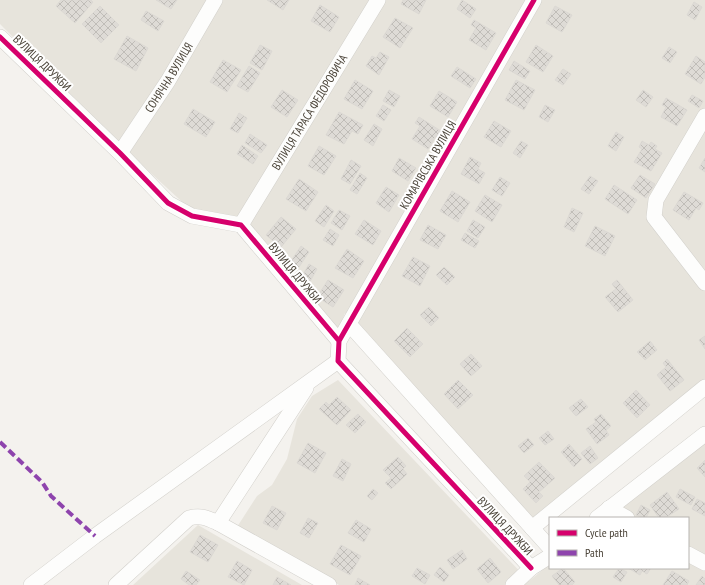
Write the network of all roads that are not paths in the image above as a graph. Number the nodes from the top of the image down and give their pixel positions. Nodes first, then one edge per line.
1 (215, 0) edge
2 (378, 0) edge
3 (534, 0) edge
4 (0, 37) edge
5 (705, 116) edge
6 (120, 153) junction
7 (241, 225) junction
8 (705, 283) edge
9 (349, 324) junction
10 (340, 341) junction
11 (338, 361) junction
12 (312, 380) junction
13 (705, 387) edge
14 (705, 434) edge
15 (609, 508) junction
16 (598, 517) edge
17 (624, 517) edge
18 (218, 523) junction
19 (532, 528) junction
20 (549, 547) edge
21 (689, 555) edge
22 (549, 557) edge
23 (705, 563) edge
24 (531, 568) junction
25 (31, 585) edge
26 (116, 585) edge
27 (328, 585) edge
28 (512, 585) edge

1 - 6 street, СОНЯЧНА ВУЛИЦЯ
2 - 7 street, ВУЛИЦЯ ТАРАСА ФЕДОРОВИЧА
3 - 9 street, КОМАРІВСЬКА ВУЛИЦЯ
4 - 6 street, ВУЛИЦЯ ДРУЖБИ
5 - 8 street
6 - 7 street, ВУЛИЦЯ ДРУЖБИ
7 - 10 street, ВУЛИЦЯ ДРУЖБИ
9 - 10 street, КОМАРІВСЬКА ВУЛИЦЯ
9 - 19 street, ВУЛИЦЯ ДРУЖБИ
10 - 11 street
11 - 12 street
11 - 24 street, ВУЛИЦЯ ДРУЖБИ
12 - 18 street
12 - 25 street
13 - 19 street, ВУЛИЦЯ ДРУЖБИ
14 - 15 street
15 - 16 street
15 - 17 street
18 - 26 street
18 - 27 street
19 - 20 street, ВУЛИЦЯ ДРУЖБИ
21 - 23 street
22 - 24 street, ВУЛИЦЯ ДРУЖБИ
24 - 28 street, ВУЛИЦЯ ДРУЖБИ

